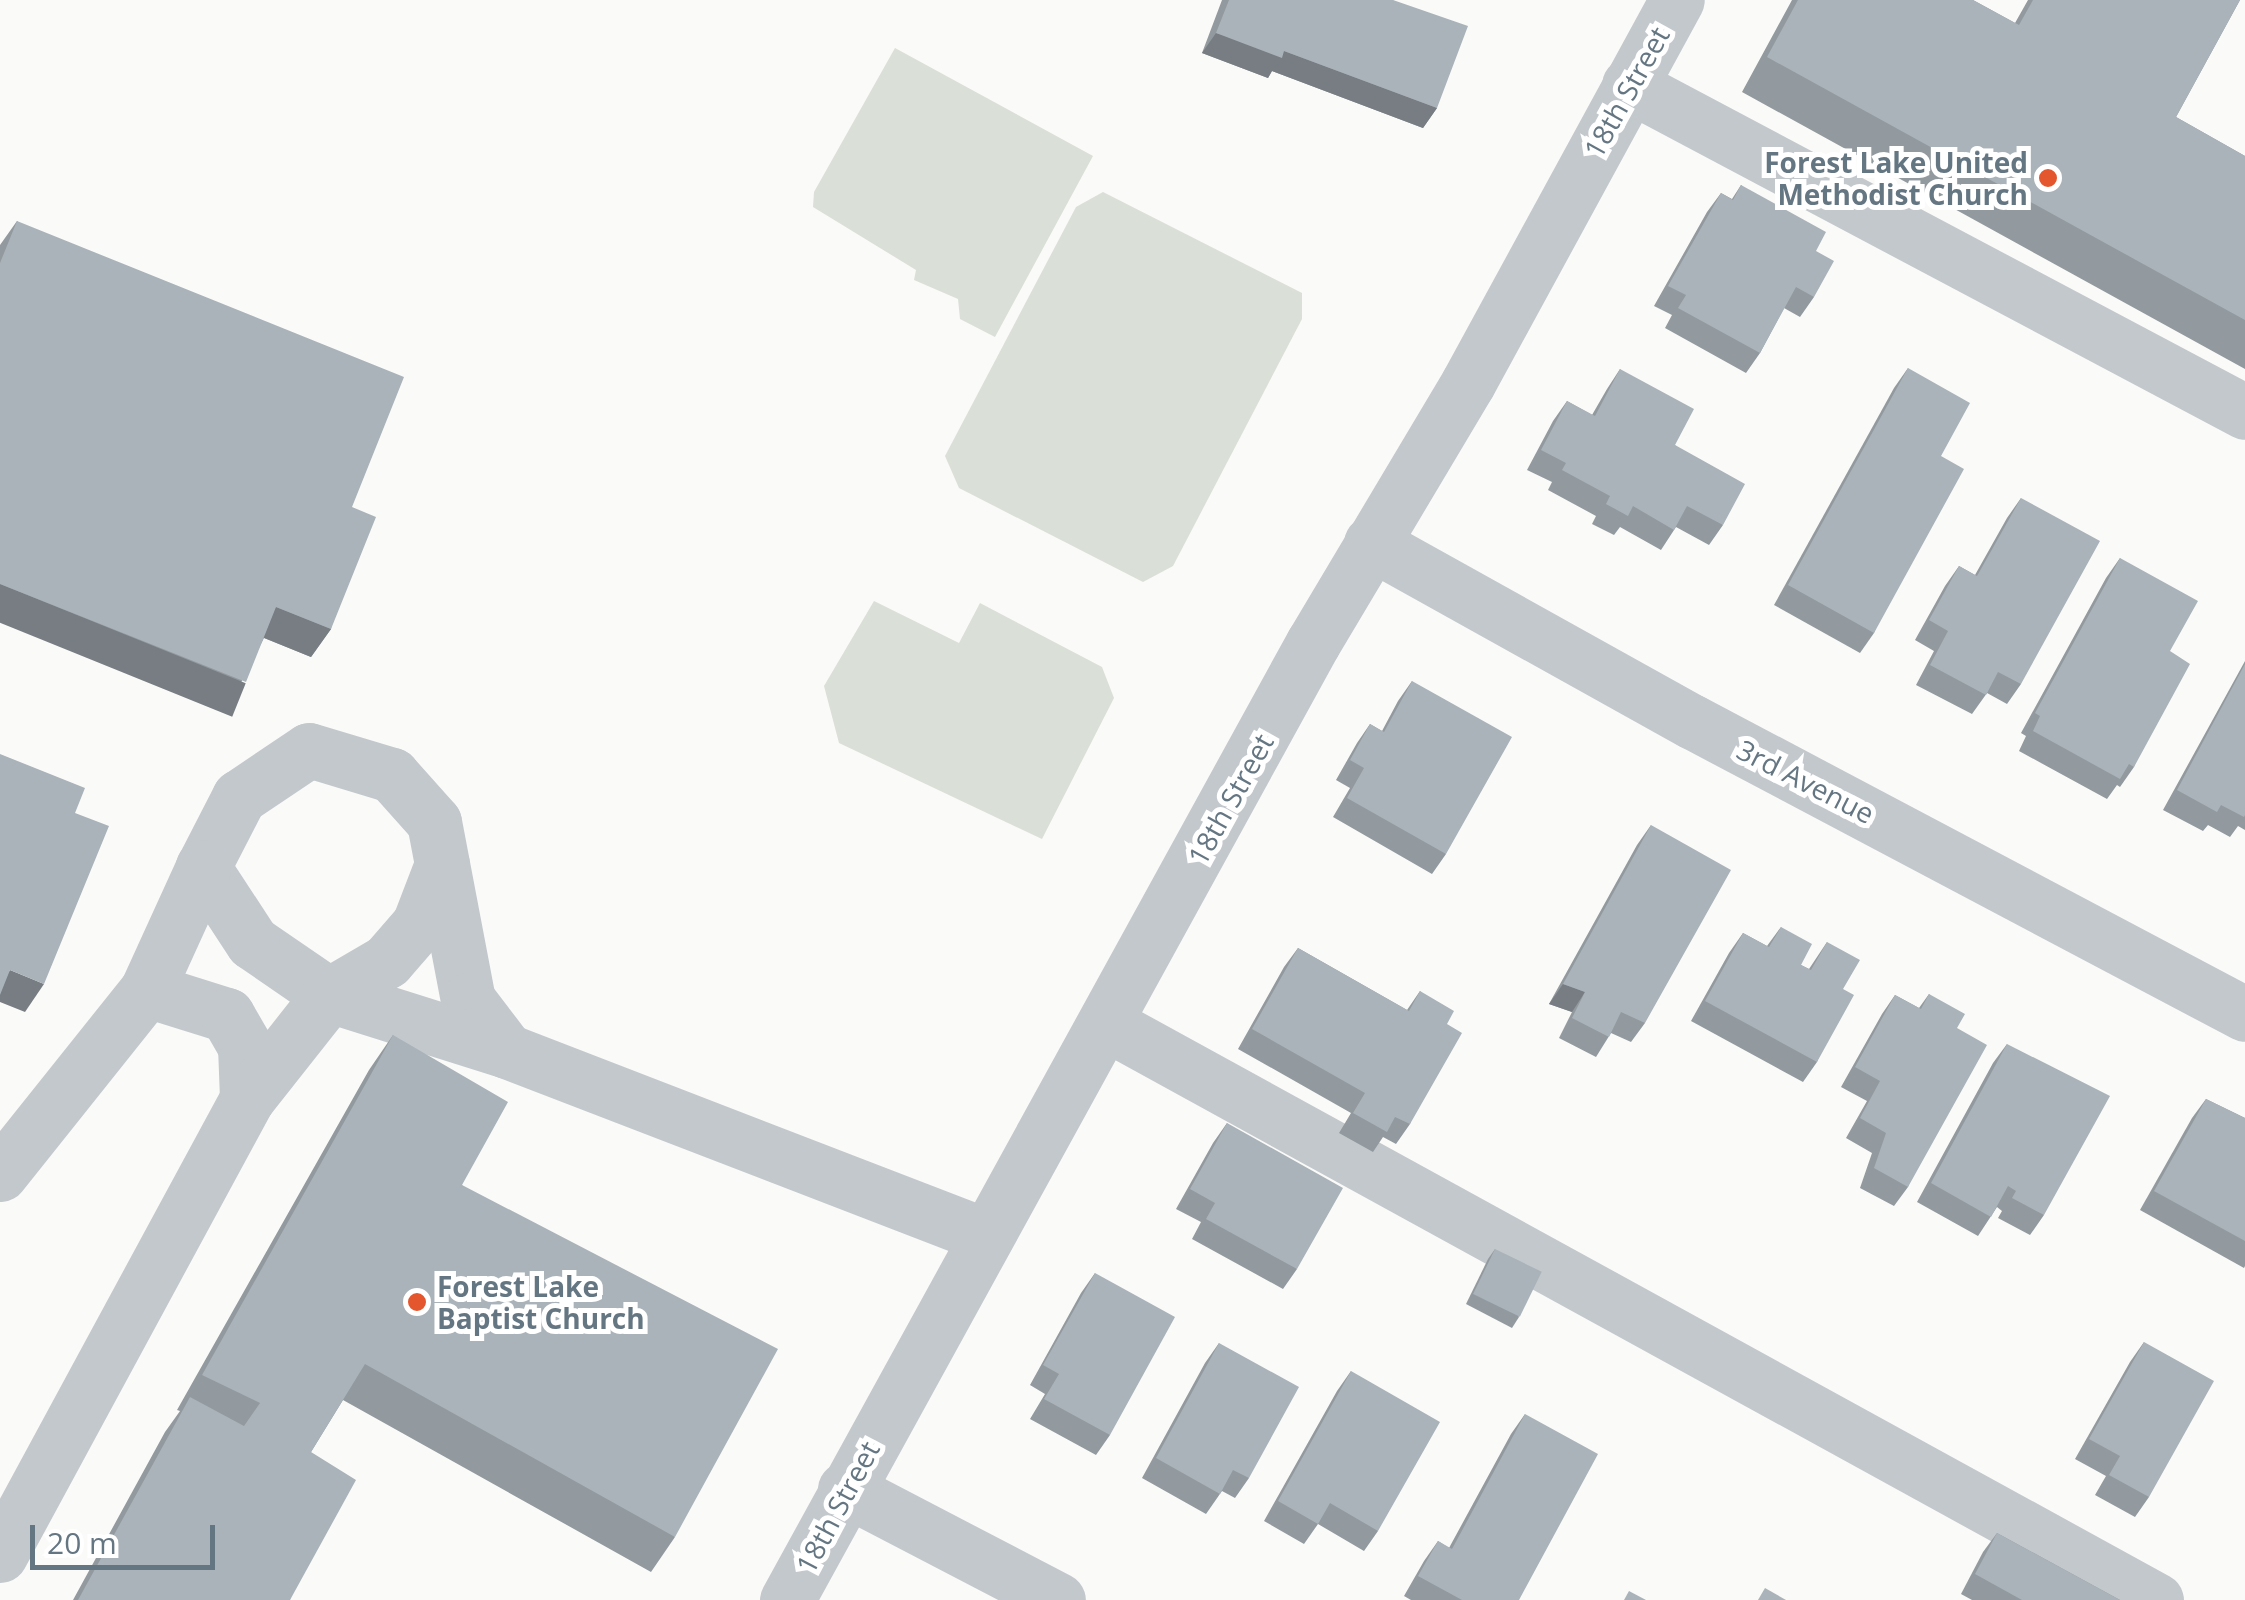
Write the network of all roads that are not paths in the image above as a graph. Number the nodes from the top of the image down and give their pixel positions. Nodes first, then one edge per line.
1 (1677, 0) edge
2 (1630, 85) junction
3 (2245, 412) edge
4 (1371, 543) junction
5 (442, 864) junction
6 (203, 867) junction
7 (147, 990) junction
8 (330, 995) junction
9 (2245, 1014) edge
10 (1105, 1023) junction
11 (506, 1051) junction
12 (248, 1099) junction
13 (0, 1174) edge
14 (986, 1236) junction
15 (846, 1489) junction
16 (0, 1555) edge
17 (787, 1600) edge
18 (1058, 1600) edge
19 (2156, 1600) edge

1 - 2 street, 18th Street
2 - 3 street
2 - 4 street, 18th Street
4 - 9 street, 3rd Avenue
4 - 10 street, 18th Street
5 - 6 street
5 - 8 street
5 - 11 street
6 - 7 street
6 - 8 street
7 - 12 street
7 - 13 street
8 - 11 street
8 - 12 street
10 - 14 street, 18th Street
10 - 19 street
11 - 14 street
12 - 16 street
14 - 15 street, 18th Street
15 - 17 street, 18th Street
15 - 18 street

